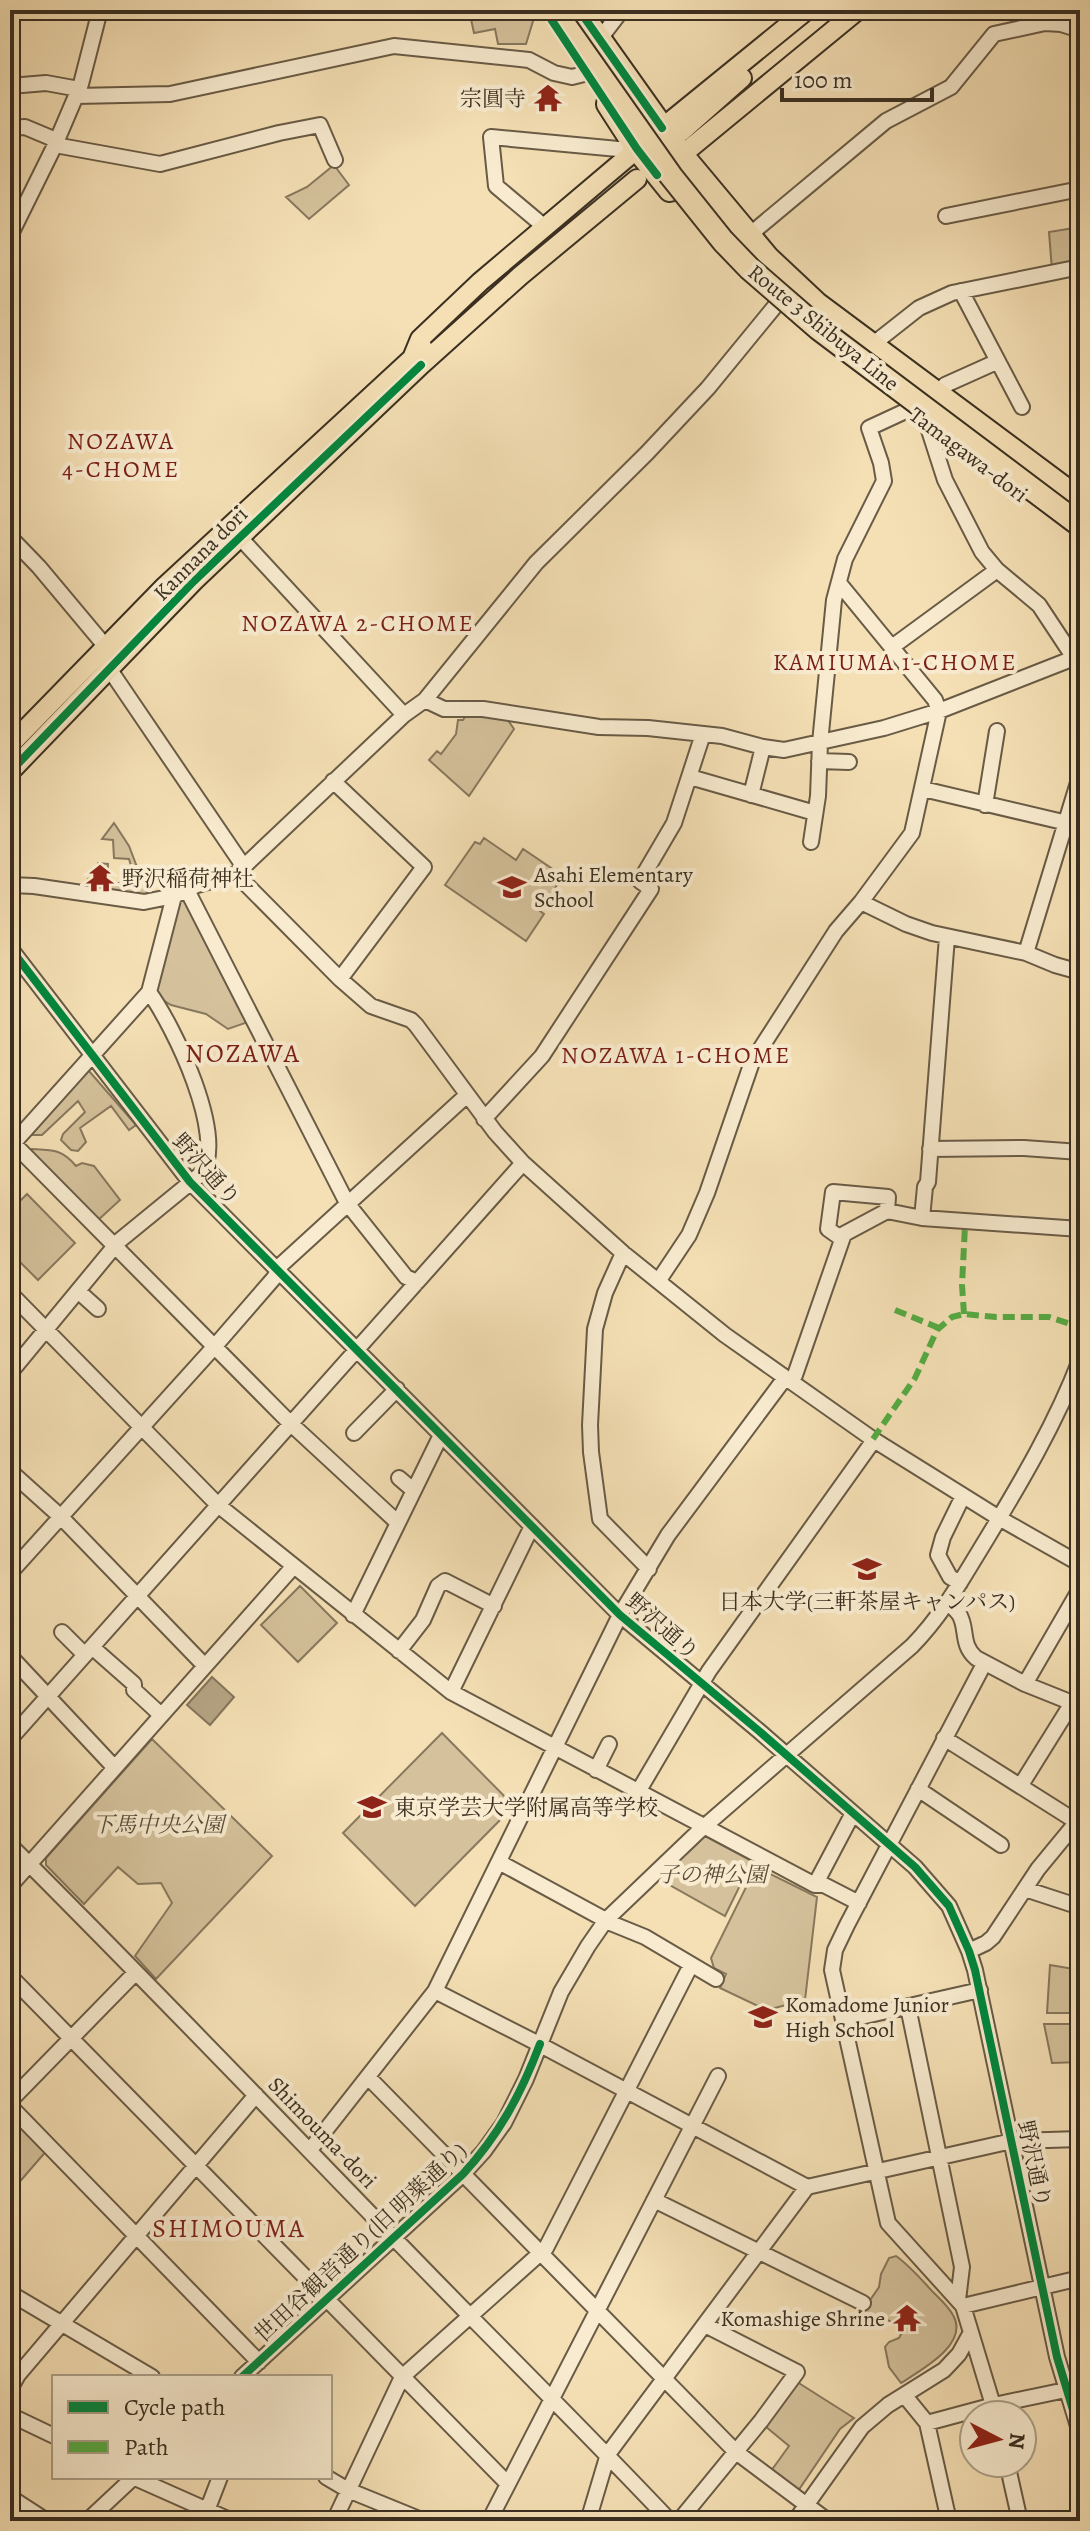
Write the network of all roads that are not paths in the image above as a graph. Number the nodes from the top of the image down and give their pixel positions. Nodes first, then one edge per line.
1 (100, 10) edge
2 (545, 10) edge
3 (554, 10) edge
4 (570, 10) edge
5 (579, 10) edge
6 (622, 10) edge
7 (807, 10) edge
8 (823, 10) edge
9 (840, 10) edge
10 (858, 10) edge
11 (1080, 30) edge
12 (599, 40) junction
13 (588, 73) junction
14 (10, 86) edge
15 (77, 92) junction
16 (10, 128) edge
17 (678, 138) junction
18 (56, 142) junction
19 (335, 160) dead end
20 (640, 168) junction
21 (1080, 189) edge
22 (946, 216) dead end
23 (546, 228) junction
24 (10, 236) edge
25 (751, 240) junction
26 (1080, 267) edge
27 (961, 291) junction
28 (776, 305) junction
29 (872, 345) junction
30 (417, 360) junction
31 (999, 363) junction
32 (945, 385) dead end
33 (1022, 407) dead end
34 (918, 415) junction
35 (1080, 500) edge
36 (1080, 508) edge
37 (1080, 525) edge
38 (234, 532) junction
39 (10, 537) edge
40 (1080, 538) edge
41 (997, 570) junction
42 (839, 583) junction
43 (1080, 638) edge
44 (106, 647) junction
45 (892, 647) junction
46 (1075, 657) edge
47 (110, 670) junction
48 (425, 700) junction
49 (939, 711) junction
50 (404, 715) junction
51 (997, 731) dead end
52 (703, 734) junction
53 (820, 743) junction
54 (10, 745) edge
55 (763, 747) junction
56 (819, 761) junction
57 (849, 762) dead end
58 (10, 772) edge
59 (1080, 776) edge
60 (690, 777) junction
61 (333, 781) junction
62 (923, 789) junction
63 (751, 795) junction
64 (985, 805) junction
65 (815, 813) junction
66 (1073, 825) edge
67 (811, 842) dead end
68 (240, 871) junction
69 (10, 885) edge
70 (181, 893) junction
71 (861, 902) junction
72 (947, 937) junction
73 (10, 948) edge
74 (1026, 953) junction
75 (1080, 972) edge
76 (340, 979) junction
77 (149, 992) junction
78 (91, 1056) junction
79 (467, 1095) junction
80 (484, 1119) junction
81 (11, 1143) edge
82 (930, 1149) junction
83 (1080, 1152) edge
84 (523, 1163) junction
85 (190, 1182) junction
86 (347, 1203) junction
87 (887, 1211) junction
88 (922, 1218) junction
89 (1080, 1229) edge
90 (842, 1239) junction
91 (115, 1246) junction
92 (623, 1253) junction
93 (278, 1270) junction
94 (659, 1280) junction
95 (417, 1282) junction
96 (78, 1291) junction
97 (10, 1293) edge
98 (98, 1309) dead end
99 (46, 1330) junction
100 (215, 1346) junction
101 (356, 1350) junction
102 (1080, 1360) edge
103 (10, 1373) edge
104 (788, 1380) junction
105 (397, 1389) junction
106 (290, 1423) junction
107 (141, 1428) junction
108 (354, 1433) dead end
109 (441, 1435) junction
110 (874, 1440) junction
111 (10, 1471) edge
112 (399, 1478) dead end
113 (413, 1490) junction
114 (963, 1496) junction
115 (218, 1505) junction
116 (61, 1517) junction
117 (999, 1518) junction
118 (397, 1522) junction
119 (532, 1526) junction
120 (1080, 1564) edge
121 (293, 1567) junction
122 (649, 1569) junction
123 (10, 1573) edge
124 (960, 1583) junction
125 (1080, 1589) edge
126 (137, 1597) junction
127 (949, 1604) junction
128 (494, 1606) junction
129 (353, 1615) junction
130 (620, 1615) junction
131 (62, 1632) dead end
132 (89, 1651) junction
133 (399, 1651) junction
134 (10, 1656) edge
135 (984, 1664) junction
136 (205, 1666) junction
137 (701, 1683) junction
138 (1025, 1684) junction
139 (451, 1692) junction
140 (49, 1696) junction
141 (1076, 1705) edge
142 (161, 1715) junction
143 (944, 1738) junction
144 (10, 1739) edge
145 (609, 1744) dead end
146 (553, 1747) junction
147 (786, 1755) junction
148 (114, 1767) junction
149 (596, 1770) junction
150 (1021, 1785) junction
151 (918, 1789) junction
152 (638, 1792) junction
153 (853, 1813) junction
154 (1078, 1820) edge
155 (705, 1827) junction
156 (890, 1844) junction
157 (10, 1845) edge
158 (1001, 1845) dead end
159 (499, 1862) junction
160 (29, 1863) junction
161 (815, 1885) junction
162 (10, 1886) edge
163 (1025, 1889) junction
164 (859, 1903) junction
165 (1080, 1907) edge
166 (606, 1920) junction
167 (969, 1951) junction
168 (691, 1965) junction
169 (136, 1972) junction
170 (10, 1976) edge
171 (716, 1979) dead end
172 (980, 1990) junction
173 (435, 1991) junction
174 (908, 2007) junction
175 (843, 2021) junction
176 (71, 2038) junction
177 (540, 2044) junction
178 (718, 2076) dead end
179 (368, 2077) junction
180 (627, 2091) junction
181 (256, 2095) junction
182 (10, 2104) edge
183 (692, 2125) junction
184 (1080, 2139) edge
185 (1012, 2141) junction
186 (310, 2150) junction
187 (940, 2158) junction
188 (196, 2166) junction
189 (875, 2171) junction
190 (463, 2174) junction
191 (807, 2187) junction
192 (653, 2201) junction
193 (137, 2236) junction
194 (395, 2237) junction
195 (759, 2252) junction
196 (541, 2254) junction
197 (1080, 2278) edge
198 (1043, 2286) junction
199 (10, 2293) edge
200 (327, 2300) junction
201 (863, 2303) dead end
202 (960, 2303) junction
203 (597, 2311) junction
204 (471, 2317) junction
205 (61, 2324) junction
206 (705, 2325) junction
207 (970, 2334) junction
208 (259, 2362) junction
209 (149, 2375) edge
210 (244, 2375) edge
211 (402, 2377) junction
212 (13, 2378) edge
213 (664, 2380) junction
214 (1073, 2389) edge
215 (905, 2396) junction
216 (553, 2399) junction
217 (991, 2399) edge
218 (1036, 2399) edge
219 (10, 2415) edge
220 (958, 2417) edge
221 (927, 2423) junction
222 (1080, 2433) edge
223 (52, 2435) edge
224 (736, 2452) junction
225 (608, 2454) junction
226 (131, 2479) edge
227 (137, 2479) edge
228 (219, 2479) edge
229 (329, 2479) edge
230 (1011, 2479) edge
231 (508, 2484) junction
232 (348, 2490) junction
233 (10, 2497) edge
234 (806, 2504) junction
235 (205, 2516) edge
236 (1080, 2517) edge
237 (47, 2521) edge
238 (87, 2521) edge
239 (232, 2521) edge
240 (334, 2521) edge
241 (424, 2521) edge
242 (489, 2521) edge
243 (588, 2521) edge
244 (670, 2521) edge
245 (679, 2521) edge
246 (795, 2521) edge
247 (828, 2521) edge
248 (949, 2521) edge
249 (1020, 2521) edge
250 (1060, 2521) edge

1 - 15 street
2 - 13 highway, Tamagawa-dori
3 - 37 highway, Route 3 Shibuya Line, bridge
4 - 36 highway, Route 3 Shibuya Line
5 - 12 highway, Tamagawa-dori
6 - 12 street
7 - 17 main road
8 - 17 main road
9 - 17 main road
10 - 17 main road
11 - 25 street
12 - 17 highway, Tamagawa-dori
13 - 15 street
13 - 20 highway, Tamagawa-dori
14 - 15 street
15 - 18 street
16 - 18 street
17 - 20 main road
17 - 20 main road
17 - 25 highway, Tamagawa-dori
18 - 19 street
18 - 24 street
20 - 23 main road
20 - 23 street
20 - 28 highway, Tamagawa-dori
20 - 30 main road, Kannana dori
20 - 30 main road
21 - 22 street
23 - 30 main road
25 - 29 highway, Tamagawa-dori
26 - 27 street
27 - 29 street
27 - 31 street
28 - 34 highway, Tamagawa-dori
28 - 48 street
29 - 35 highway, Tamagawa-dori
30 - 38 main road, Kannana dori
31 - 32 street
31 - 33 street
34 - 40 highway, Tamagawa-dori
34 - 41 street
34 - 42 street
38 - 44 main road, Kannana dori
38 - 47 main road, Kannana dori
38 - 50 street
39 - 44 street
41 - 45 street
41 - 46 street
42 - 45 street
42 - 53 street
43 - 46 street
44 - 54 main road, Kannana dori
45 - 49 street
46 - 49 street
47 - 58 main road, Kannana dori
47 - 68 street
48 - 50 street
48 - 52 street
49 - 53 street
49 - 62 street
50 - 61 street
51 - 64 street
52 - 55 street
52 - 60 street
53 - 55 street
53 - 56 street
55 - 63 street
56 - 57 street
56 - 65 street
59 - 66 street
60 - 63 street
60 - 80 street
61 - 68 street
61 - 76 street
62 - 64 street
62 - 71 street
63 - 65 street
64 - 66 street
65 - 67 street
66 - 74 street
68 - 70 street
68 - 76 street
69 - 70 street
70 - 77 street
70 - 86 street
71 - 72 street
71 - 94 street
72 - 74 street
72 - 82 street
73 - 78 street, 野沢通り
74 - 75 street
76 - 79 street
77 - 78 street
77 - 85 street
78 - 81 street
78 - 85 street, 野沢通り
79 - 80 street
79 - 86 street
80 - 84 street
81 - 91 street
82 - 83 street
82 - 88 street
84 - 92 street
84 - 95 street
85 - 91 street
85 - 93 street, 野沢通り
86 - 93 street
86 - 95 street
87 - 88 street
87 - 90 street
87 - 90 street
88 - 89 street
90 - 104 street
91 - 96 street
91 - 100 street
92 - 94 street
92 - 122 street
93 - 100 street
93 - 101 street, 野沢通り
94 - 104 street
95 - 101 street
96 - 98 street
96 - 99 street
97 - 99 street
99 - 103 street
99 - 107 street
100 - 106 street
100 - 107 street
101 - 105 street, 野沢通り
101 - 106 street
102 - 117 street
104 - 110 street
104 - 122 street
105 - 108 street
105 - 109 street, 野沢通り
106 - 115 street
106 - 118 street
107 - 115 street
107 - 116 street
109 - 113 street
109 - 119 street, 野沢通り
110 - 114 street
110 - 137 street
111 - 116 street
112 - 113 street
113 - 118 street
114 - 117 street
114 - 124 street
115 - 121 street
115 - 126 street
116 - 123 street
116 - 126 street
117 - 120 street
117 - 124 street, 世田谷観音通り(旧 明薬通り)
118 - 129 street
119 - 128 street
119 - 130 street, 野沢通り
121 - 129 street
121 - 136 street
122 - 130 street
124 - 127 street, 世田谷観音通り(旧 明薬通り)
125 - 138 street
126 - 132 street
126 - 136 street
127 - 135 street
127 - 147 street, 世田谷観音通り(旧 明薬通り)
128 - 133 street
128 - 139 street
129 - 133 street
130 - 137 street, 野沢通り
130 - 146 street
131 - 132 street
132 - 140 street
132 - 142 street
133 - 139 street
134 - 140 street
135 - 138 street
135 - 143 street
136 - 142 street
137 - 147 street, 野沢通り
137 - 152 street
138 - 141 street
139 - 146 street
140 - 144 street
140 - 148 street
141 - 150 street
142 - 148 street
143 - 150 street
143 - 151 street
145 - 149 street
146 - 149 street
146 - 159 street
147 - 153 street, 野沢通り
147 - 155 street, 世田谷観音通り(旧 明薬通り)
148 - 160 street
149 - 152 street
150 - 154 street
151 - 156 street
151 - 158 street
152 - 155 street
153 - 156 street, 野沢通り
153 - 161 street
154 - 163 street
155 - 161 street
155 - 166 street, 世田谷観音通り(旧 明薬通り)
156 - 164 street
156 - 167 street, 野沢通り
157 - 160 street, Shimouma-dori
159 - 166 street
159 - 173 street
160 - 162 street
160 - 169 street, Shimouma-dori
161 - 164 street
163 - 165 street
163 - 167 street
164 - 175 street
166 - 168 street
166 - 177 street, 世田谷観音通り(旧 明薬通り)
167 - 172 street, 野沢通り
168 - 171 street
168 - 180 street
169 - 176 street
169 - 181 street, Shimouma-dori
170 - 176 street
172 - 174 street
172 - 185 street, 野沢通り
173 - 177 street
173 - 179 street
174 - 175 street
174 - 187 street
175 - 189 street
176 - 182 street
176 - 188 street
177 - 180 street
177 - 190 street, 世田谷観音通り(旧 明薬通り)
178 - 183 street
179 - 186 street
179 - 190 street
180 - 183 street
180 - 196 street
181 - 186 street, Shimouma-dori
181 - 188 street
182 - 193 street
183 - 191 street
183 - 192 street
184 - 185 street
185 - 187 street
185 - 198 street, 野沢通り
186 - 194 street, Shimouma-dori
187 - 189 street
187 - 202 street
188 - 193 street
188 - 200 street
189 - 191 street
189 - 202 street
190 - 194 street, 世田谷観音通り(旧 明薬通り)
190 - 196 street
191 - 195 street
192 - 195 street
192 - 203 street
193 - 205 street
193 - 208 street
194 - 200 street, 世田谷観音通り(旧 明薬通り)
194 - 204 street, Shimouma-dori
195 - 201 street
195 - 206 street
196 - 203 street
196 - 204 street
197 - 198 street
198 - 202 street
198 - 214 street, 野沢通り
199 - 205 street
200 - 208 street, 世田谷観音通り(旧 明薬通り)
200 - 211 street
202 - 207 street
203 - 213 street
203 - 216 street
204 - 211 street
204 - 216 street, Shimouma-dori
205 - 209 street
205 - 212 street
206 - 213 street
206 - 224 street
207 - 215 street
207 - 217 street
208 - 210 street, 世田谷観音通り(旧 明薬通り)
211 - 231 street
211 - 232 street
213 - 224 street
213 - 225 street
214 - 218 street
214 - 222 street, 野沢通り
215 - 221 street
215 - 234 street
216 - 225 street, Shimouma-dori
216 - 231 street
219 - 223 street
220 - 221 street
221 - 248 street
224 - 234 street
224 - 245 street
225 - 243 street
225 - 244 street, Shimouma-dori
226 - 238 street
227 - 235 street
228 - 235 street
229 - 232 street
230 - 249 street
231 - 242 street
232 - 240 street
232 - 241 street
233 - 237 street
234 - 246 street
234 - 247 street
235 - 239 street
236 - 250 street

